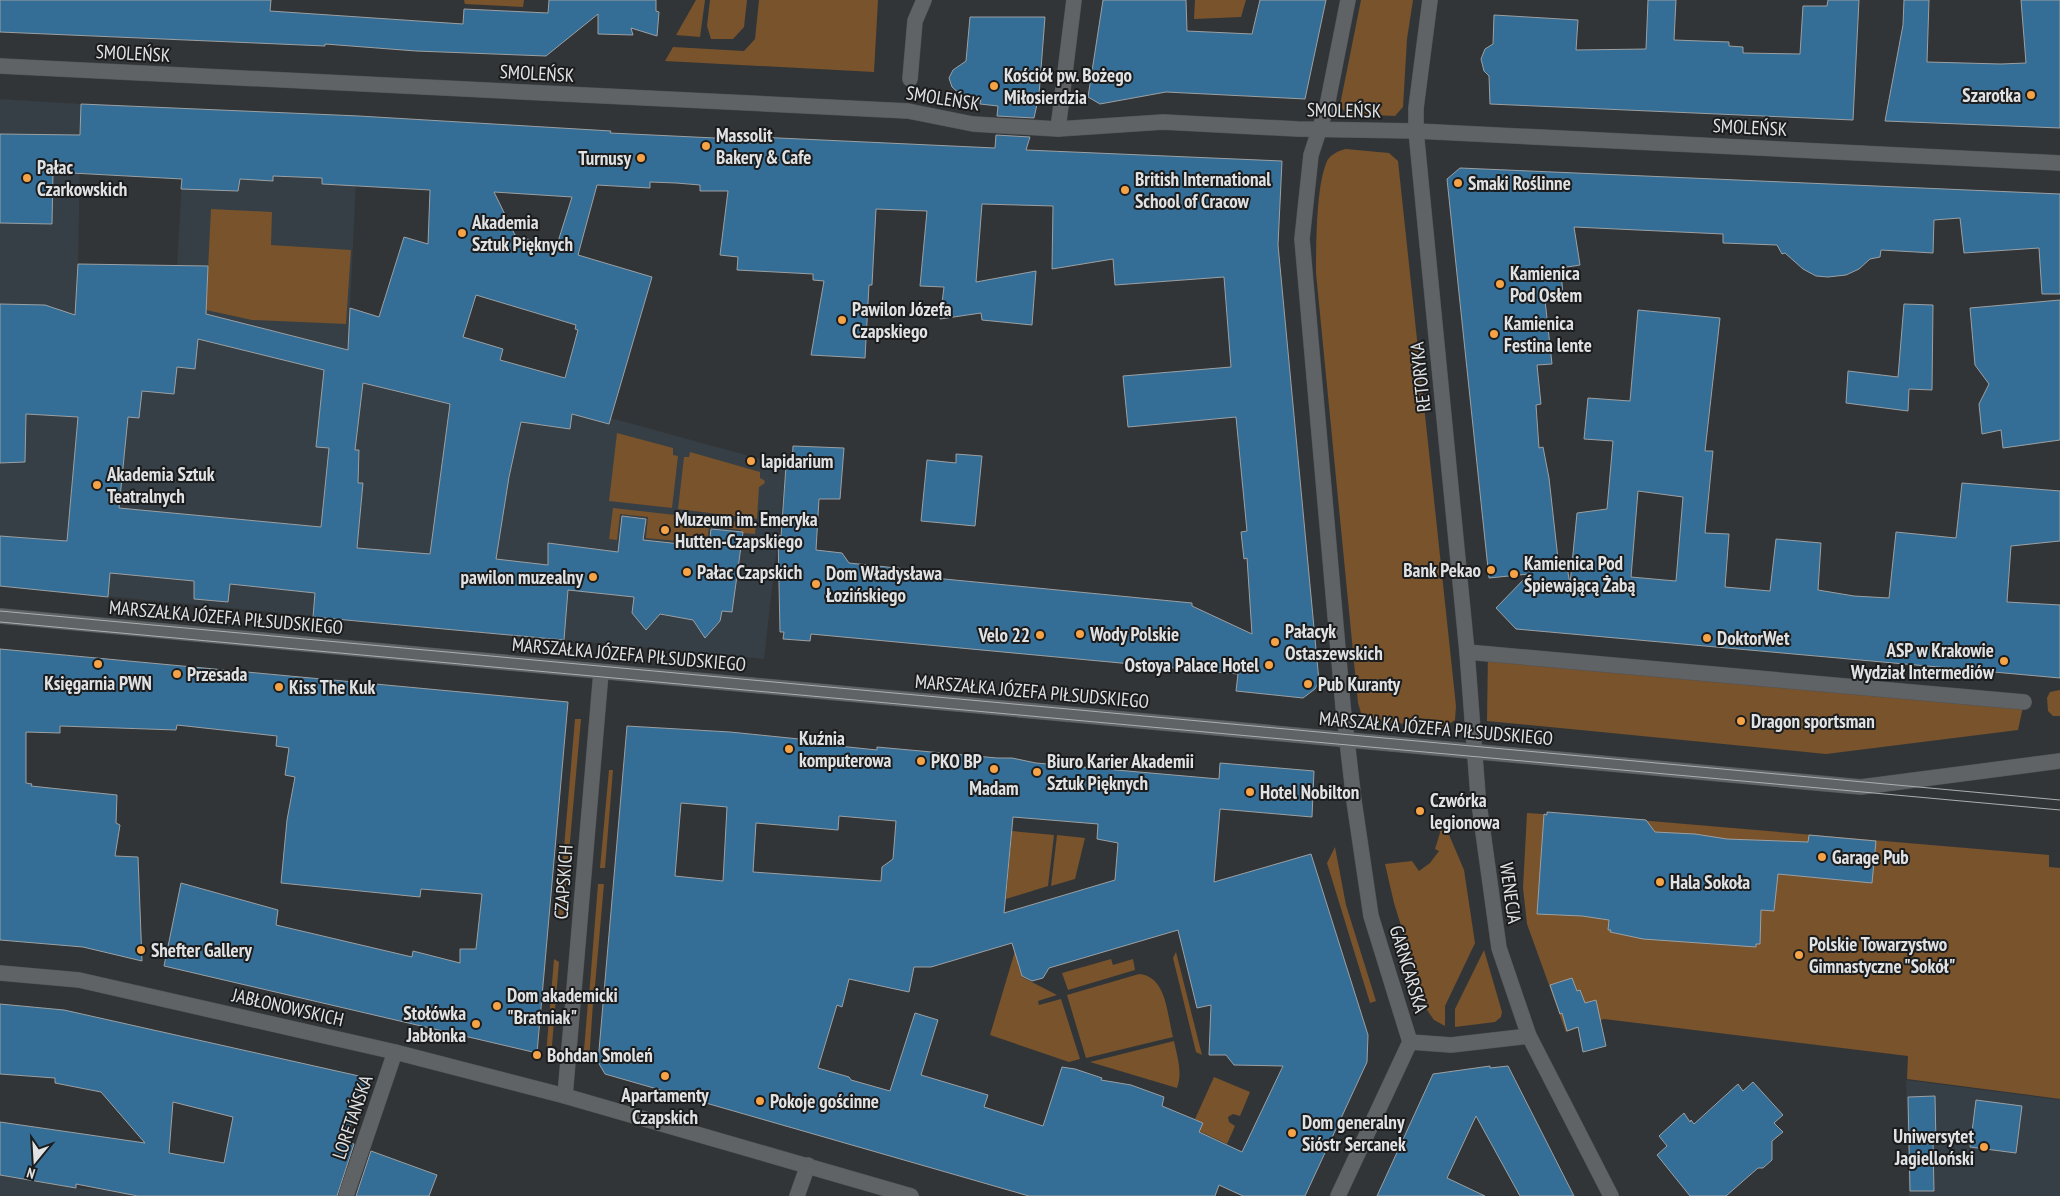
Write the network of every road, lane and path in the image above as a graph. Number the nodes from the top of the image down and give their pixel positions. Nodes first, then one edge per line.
1 (924, 0) edge
2 (1074, 0) edge
3 (1348, 0) edge
4 (1430, 0) edge
5 (0, 66) edge
6 (910, 79) dead end
7 (1058, 129) junction
8 (1318, 129) junction
9 (1416, 131) junction
10 (2060, 163) edge
11 (0, 616) edge
12 (1467, 652) junction
13 (601, 672) junction
14 (2024, 702) dead end
15 (1348, 740) junction
16 (1474, 751) junction
17 (2060, 761) edge
18 (0, 973) edge
19 (1529, 1036) junction
20 (1410, 1042) junction
21 (395, 1052) junction
22 (565, 1096) junction
23 (808, 1165) junction
24 (346, 1196) edge
25 (797, 1196) edge
26 (911, 1196) edge
27 (1338, 1196) edge
28 (1611, 1196) edge

1 - 6 street
2 - 7 street
3 - 8 street
4 - 9 street, RETORYKA
5 - 7 street, SMOLEŃSK
7 - 8 street, SMOLEŃSK
8 - 9 street, SMOLEŃSK
8 - 15 street
9 - 10 street, SMOLEŃSK
9 - 12 street, RETORYKA
11 - 13 street, MARSZAŁKA JÓZEFA PIŁSUDSKIEGO
12 - 14 street
12 - 16 street, RETORYKA
13 - 15 street, MARSZAŁKA JÓZEFA PIŁSUDSKIEGO
13 - 22 street, CZAPSKICH
15 - 16 street, MARSZAŁKA JÓZEFA PIŁSUDSKIEGO
15 - 20 street, GARNCARSKA
16 - 17 street, MARSZAŁKA JÓZEFA PIŁSUDSKIEGO
16 - 19 street, WENECJA
18 - 21 street, JABŁONOWSKICH
19 - 20 street
19 - 28 street, WENECJA
20 - 27 street, GARNCARSKA
21 - 22 street, JABŁONOWSKICH
21 - 24 street, LORETAŃSKA
22 - 23 street, JABŁONOWSKICH
23 - 25 street
23 - 26 street, JABŁONOWSKICH

